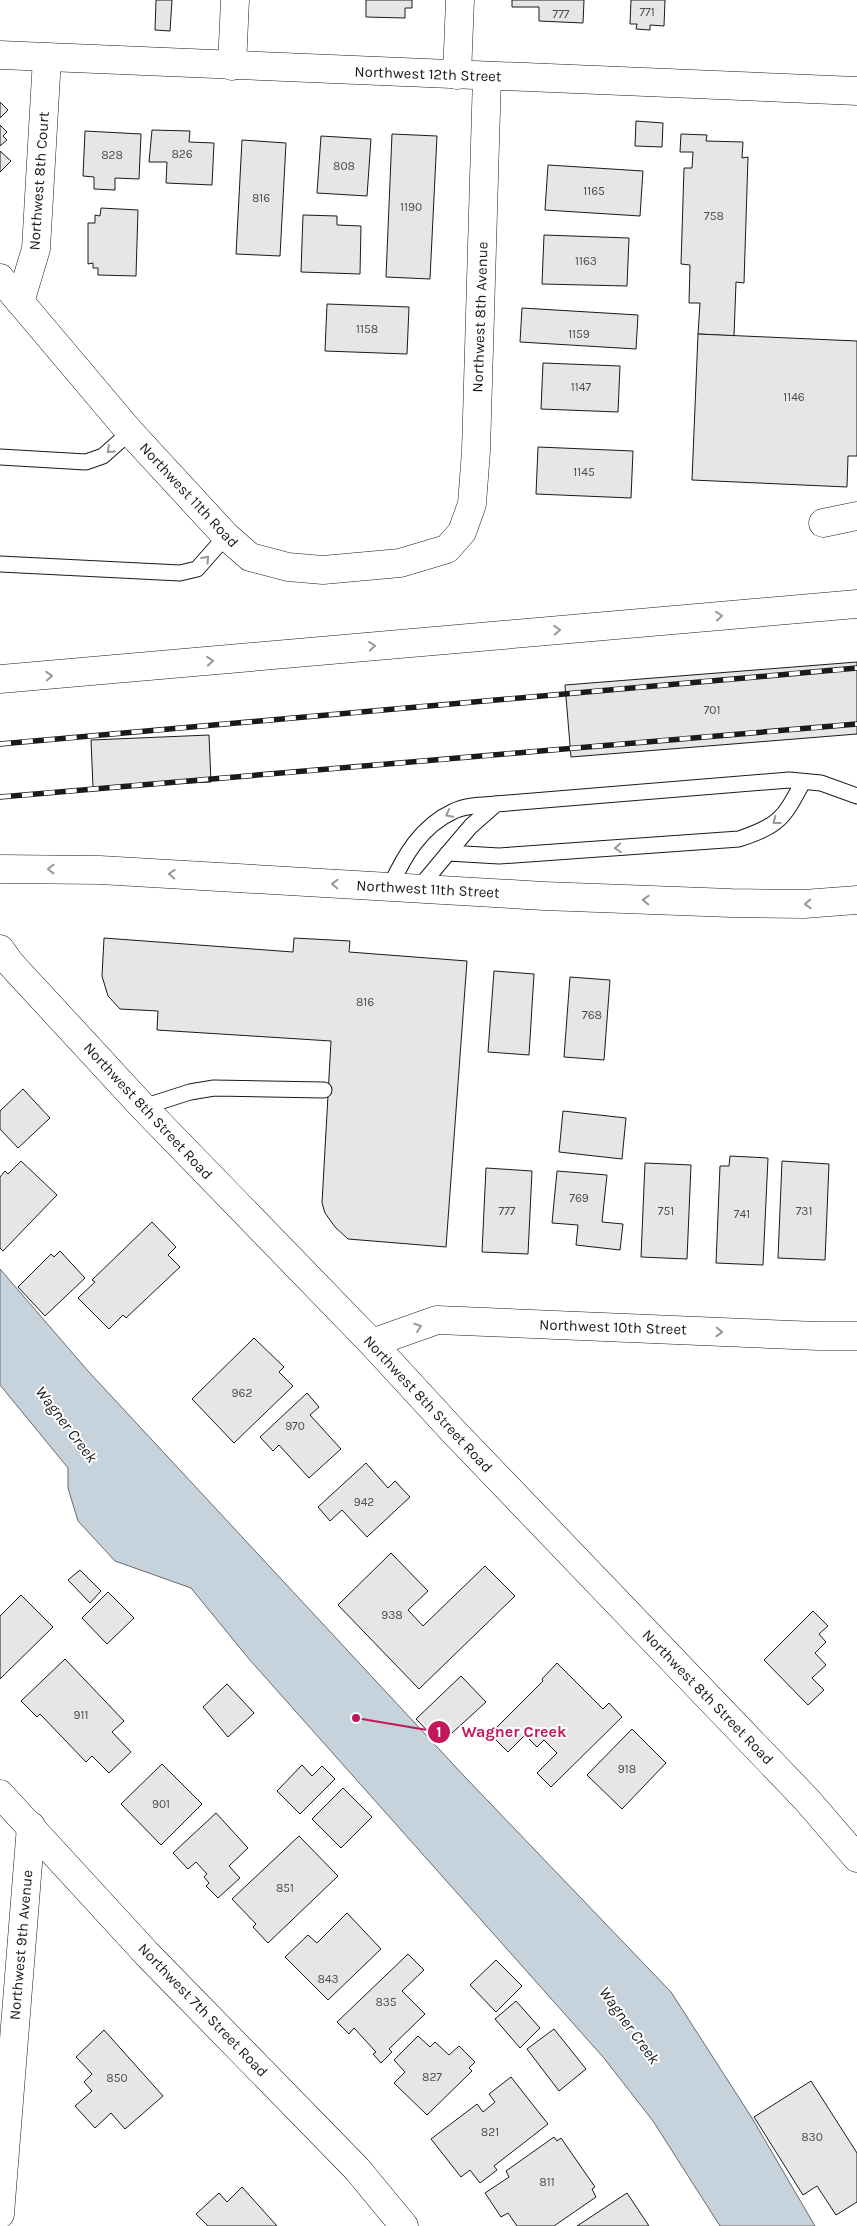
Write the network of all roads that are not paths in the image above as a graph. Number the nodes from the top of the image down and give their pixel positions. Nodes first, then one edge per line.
1 (235, 0) edge
2 (460, 0) edge
3 (0, 55) edge
4 (47, 58) junction
5 (232, 66) junction
6 (457, 75) junction
7 (487, 76) junction
8 (857, 91) edge
9 (0, 278) edge
10 (20, 302) junction
11 (130, 432) junction
12 (0, 457) edge
13 (857, 516) edge
14 (823, 523) dead end
15 (226, 536) junction
16 (447, 549) joint
17 (0, 564) edge
18 (857, 604) edge
19 (0, 679) edge
20 (803, 782) junction
21 (857, 796) edge
22 (496, 804) junction
23 (448, 853) junction
24 (0, 869) edge
25 (390, 887) junction
26 (418, 889) junction
27 (857, 900) edge
28 (0, 949) edge
29 (324, 1090) dead end
30 (143, 1107) junction
31 (857, 1336) edge
32 (372, 1343) junction
33 (0, 1794) edge
34 (31, 1826) junction
35 (857, 1853) edge
36 (857, 1858) edge
37 (0, 2214) edge
38 (404, 2226) edge

1 - 5 street
2 - 6 street
3 - 4 street, Northwest 12th Street
4 - 5 street, Northwest 12th Street
4 - 10 street, Northwest 8th Court
5 - 6 street, Northwest 12th Street
6 - 7 street, Northwest 12th Street
7 - 8 street, Northwest 12th Street
7 - 16 street, Northwest 8th Avenue
9 - 10 street, Northwest 11th Road
10 - 11 street, Northwest 11th Road
11 -> 12 lane
11 - 15 street, Northwest 11th Road
13 - 14 street
15 - 16 street, Northwest 11th Road
17 -> 15 lane
19 -> 18 street
20 - 21 lane
20 - 22 lane
20 -> 23 lane
22 - 23 lane
22 -> 25 lane
23 - 26 lane
25 -> 24 street, Northwest 11th Street
25 - 26 street, Northwest 11th Street
27 -> 26 street, Northwest 11th Street
28 - 30 street, Northwest 8th Street Road
29 - 30 lane
30 - 32 street, Northwest 8th Street Road
32 -> 31 street, Northwest 10th Street
32 - 36 street, Northwest 8th Street Road
33 - 34 street, Northwest 7th Street Road
34 - 37 street, Northwest 9th Avenue
34 - 38 street, Northwest 7th Street Road
35 - 36 street

